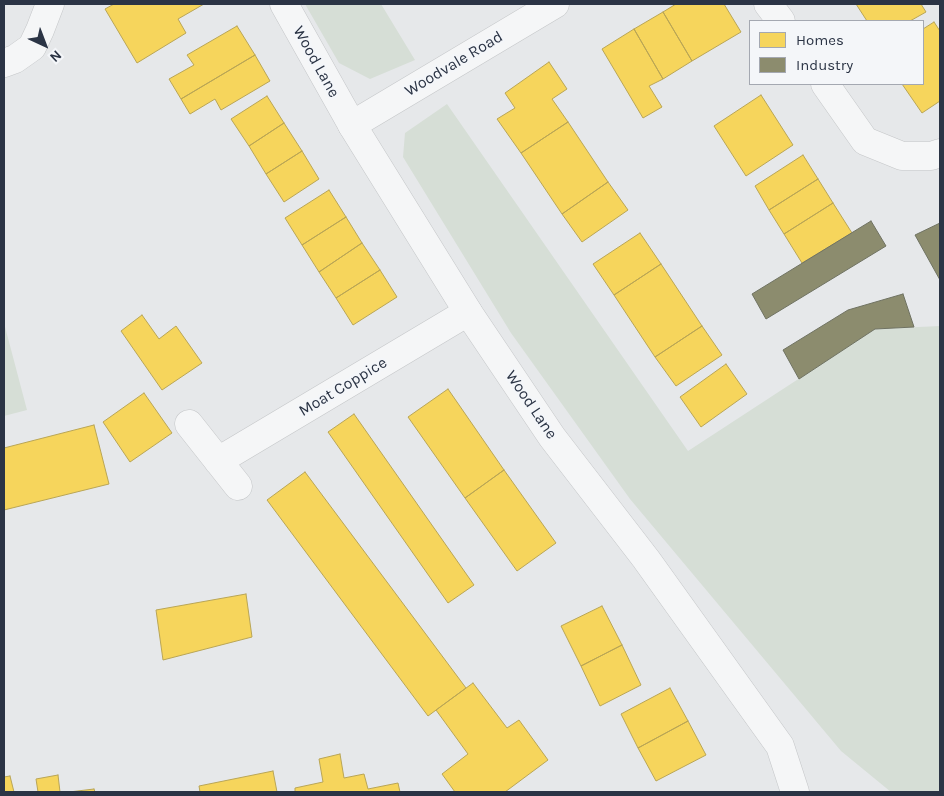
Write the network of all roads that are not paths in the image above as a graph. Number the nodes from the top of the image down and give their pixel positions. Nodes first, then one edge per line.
1 (50, 4) edge
2 (284, 4) edge
3 (555, 4) edge
4 (768, 4) edge
5 (780, 20) edge
6 (4, 63) edge
7 (826, 85) edge
8 (352, 125) junction
9 (940, 154) edge
10 (468, 312) junction
11 (189, 424) dead end
12 (218, 461) junction
13 (238, 486) dead end
14 (795, 792) edge

1 - 6 street
2 - 8 street, Wood Lane
3 - 8 street, Woodvale Road
4 - 5 street
7 - 9 street
8 - 10 street, Wood Lane
10 - 12 street, Moat Coppice
10 - 14 street, Wood Lane
11 - 12 street
12 - 13 street

